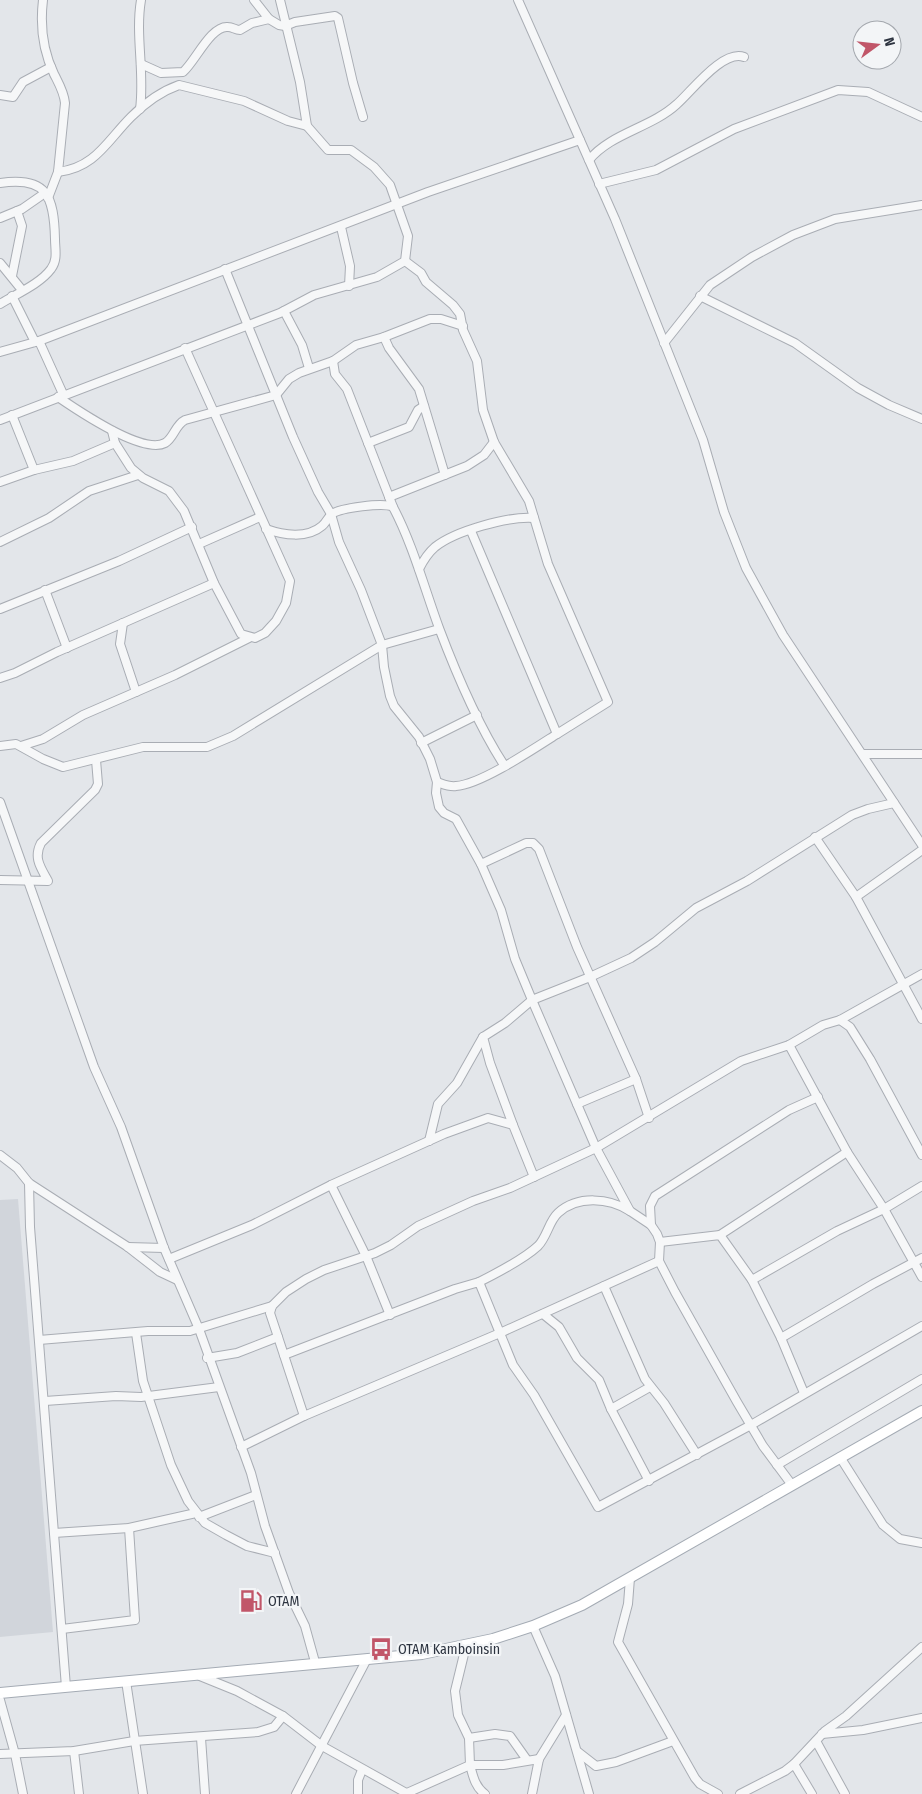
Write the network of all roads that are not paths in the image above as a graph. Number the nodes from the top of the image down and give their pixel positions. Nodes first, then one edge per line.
1 (43, 0) edge
2 (141, 0) edge
3 (254, 0) edge
4 (280, 0) edge
5 (518, 0) edge
6 (269, 19) junction
7 (285, 26) junction
8 (744, 56) dead end
9 (141, 64) junction
10 (51, 67) junction
11 (0, 95) edge
12 (140, 109) junction
13 (922, 116) edge
14 (364, 117) dead end
15 (307, 126) junction
16 (580, 140) junction
17 (589, 160) junction
18 (58, 172) junction
19 (0, 183) edge
20 (600, 184) junction
21 (47, 196) junction
22 (397, 204) junction
23 (922, 205) edge
24 (17, 211) junction
25 (0, 218) edge
26 (341, 227) junction
27 (405, 261) junction
28 (0, 263) edge
29 (225, 269) junction
30 (12, 276) junction
31 (349, 286) junction
32 (22, 290) junction
33 (12, 296) junction
34 (700, 296) junction
35 (0, 304) edge
36 (284, 311) junction
37 (247, 325) junction
38 (463, 326) junction
39 (384, 337) junction
40 (37, 341) junction
41 (664, 343) junction
42 (185, 348) junction
43 (0, 352) edge
44 (333, 360) junction
45 (310, 368) junction
46 (276, 395) junction
47 (60, 396) junction
48 (424, 406) junction
49 (213, 414) junction
50 (12, 415) junction
51 (922, 419) edge
52 (0, 420) edge
53 (112, 431) junction
54 (494, 442) junction
55 (115, 443) junction
56 (368, 443) junction
57 (34, 470) junction
58 (446, 474) junction
59 (138, 475) junction
60 (0, 482) edge
61 (389, 497) junction
62 (393, 507) junction
63 (331, 514) junction
64 (260, 517) junction
65 (534, 518) junction
66 (192, 527) junction
67 (266, 529) junction
68 (471, 531) junction
69 (0, 542) edge
70 (200, 544) junction
71 (418, 569) junction
72 (214, 583) junction
73 (45, 590) junction
74 (0, 609) edge
75 (124, 623) junction
76 (439, 629) junction
77 (249, 638) junction
78 (382, 645) junction
79 (67, 648) junction
80 (0, 678) edge
81 (136, 692) junction
82 (477, 715) junction
83 (557, 734) junction
84 (422, 743) junction
85 (0, 746) edge
86 (21, 746) junction
87 (863, 754) junction
88 (922, 754) edge
89 (96, 760) junction
90 (504, 765) junction
91 (437, 782) junction
92 (0, 802) edge
93 (894, 803) junction
94 (815, 837) junction
95 (922, 845) edge
96 (922, 850) edge
97 (481, 864) junction
98 (0, 880) edge
99 (26, 881) junction
100 (856, 897) junction
101 (922, 974) edge
102 (590, 977) junction
103 (903, 985) junction
104 (532, 1000) junction
105 (922, 1019) edge
106 (840, 1020) junction
107 (483, 1038) junction
108 (790, 1045) junction
109 (636, 1079) junction
110 (818, 1096) junction
111 (578, 1104) junction
112 (649, 1118) junction
113 (513, 1125) junction
114 (429, 1141) junction
115 (596, 1148) junction
116 (847, 1152) junction
117 (922, 1154) edge
118 (0, 1155) edge
119 (534, 1177) junction
120 (30, 1183) junction
121 (331, 1185) junction
122 (922, 1186) edge
123 (884, 1209) junction
124 (630, 1211) junction
125 (651, 1225) junction
126 (720, 1235) junction
127 (660, 1242) junction
128 (128, 1248) junction
129 (164, 1248) junction
130 (366, 1256) junction
131 (922, 1258) edge
132 (169, 1259) junction
133 (659, 1261) junction
134 (914, 1262) junction
135 (922, 1277) edge
136 (177, 1280) junction
137 (752, 1280) junction
138 (479, 1282) junction
139 (604, 1286) junction
140 (272, 1306) junction
141 (544, 1314) junction
142 (390, 1315) junction
143 (922, 1326) edge
144 (199, 1329) junction
145 (136, 1333) junction
146 (500, 1333) junction
147 (278, 1337) junction
148 (781, 1338) junction
149 (39, 1340) junction
150 (284, 1355) junction
151 (207, 1358) junction
152 (922, 1379) edge
153 (650, 1386) junction
154 (219, 1387) junction
155 (804, 1392) junction
156 (149, 1396) junction
157 (44, 1401) junction
158 (611, 1409) junction
159 (922, 1411) edge
160 (304, 1416) junction
161 (751, 1425) junction
162 (241, 1447) junction
163 (697, 1455) junction
164 (840, 1457) junction
165 (777, 1466) junction
166 (649, 1481) junction
167 (792, 1485) junction
168 (256, 1495) junction
169 (197, 1515) junction
170 (129, 1528) junction
171 (54, 1533) junction
172 (922, 1543) edge
173 (275, 1553) junction
174 (630, 1578) junction
175 (533, 1626) junction
176 (62, 1629) junction
177 (466, 1646) junction
178 (922, 1647) edge
179 (367, 1659) junction
180 (315, 1662) junction
181 (196, 1674) junction
182 (126, 1682) junction
183 (66, 1687) junction
184 (0, 1693) edge
185 (0, 1700) edge
186 (566, 1715) junction
187 (283, 1716) junction
188 (922, 1718) edge
189 (201, 1738) junction
190 (469, 1738) junction
191 (819, 1738) junction
192 (134, 1741) junction
193 (674, 1741) junction
194 (322, 1746) junction
195 (74, 1751) junction
196 (578, 1752) junction
197 (0, 1754) edge
198 (15, 1754) junction
199 (539, 1759) junction
200 (527, 1760) junction
201 (794, 1764) junction
202 (470, 1765) junction
203 (362, 1770) junction
204 (759, 1785) junction
205 (23, 1794) edge
206 (79, 1794) edge
207 (143, 1794) edge
208 (205, 1794) edge
209 (296, 1794) edge
210 (358, 1794) edge
211 (407, 1794) edge
212 (485, 1794) edge
213 (532, 1794) edge
214 (589, 1794) edge
215 (718, 1794) edge
216 (740, 1794) edge
217 (762, 1794) edge
218 (812, 1794) edge
219 (845, 1794) edge

1 - 10 street
2 - 9 street
3 - 6 street
4 - 7 street
5 - 16 street
6 - 7 street
6 - 9 street
7 - 14 street
7 - 15 street
8 - 17 street
9 - 12 street
10 - 11 street
10 - 18 street
12 - 15 street
12 - 18 street
13 - 20 street
15 - 22 street
16 - 17 street
16 - 22 street
17 - 20 street
18 - 21 street
19 - 21 street
20 - 41 street
21 - 24 street
21 - 32 street
22 - 26 street
22 - 27 street
23 - 34 street
24 - 25 street
24 - 30 street
26 - 29 street
26 - 31 street
27 - 31 street
27 - 38 street
28 - 30 street
29 - 37 street
29 - 40 street
30 - 32 street
31 - 36 street
32 - 33 street
33 - 35 street
33 - 40 street
34 - 41 street
34 - 51 street
36 - 37 street
36 - 45 street
37 - 42 street
37 - 46 street
38 - 39 street
38 - 54 street
39 - 44 street
39 - 48 street
40 - 43 street
40 - 47 street
41 - 87 street
42 - 47 street
42 - 49 street
44 - 45 street
44 - 56 street
45 - 46 street
46 - 49 street
46 - 63 street
47 - 50 street
47 - 53 street
48 - 56 street
48 - 58 street
49 - 53 street
49 - 64 street
50 - 52 street
50 - 57 street
53 - 55 street
54 - 58 street
54 - 65 street
55 - 57 street
55 - 59 street
56 - 61 street
57 - 60 street
58 - 61 street
59 - 66 street
59 - 69 street
61 - 62 street
62 - 63 street
62 - 71 street
63 - 67 street
63 - 78 street
64 - 67 street
64 - 70 street
65 - 68 street
65 - 83 street
66 - 70 street
66 - 73 street
67 - 77 street
68 - 71 street
68 - 83 street
70 - 72 street
71 - 76 street
72 - 75 street
72 - 77 street
73 - 74 street
73 - 79 street
75 - 79 street
75 - 81 street
76 - 78 street
76 - 82 street
77 - 81 street
78 - 84 street
78 - 89 street
79 - 80 street
81 - 86 street
82 - 84 street
82 - 90 street
83 - 90 street
84 - 91 street
85 - 86 street
86 - 89 street
87 - 88 street
87 - 93 street
89 - 99 street
90 - 91 street
91 - 97 street
92 - 99 street
93 - 94 street
93 - 95 street
94 - 100 street
94 - 102 street
96 - 100 street
97 - 102 street
97 - 104 street
98 - 99 street
99 - 129 street
100 - 103 street
101 - 103 street
102 - 104 street
102 - 109 street
103 - 105 street
103 - 106 street
104 - 107 street
104 - 111 street
106 - 108 street
106 - 117 street
107 - 113 street
107 - 114 street
108 - 110 street
108 - 112 street
109 - 111 street
109 - 112 street
110 - 116 street
110 - 125 street
111 - 115 street
112 - 115 street
113 - 114 street
113 - 119 street
114 - 121 street
115 - 119 street
115 - 124 street
116 - 123 street
116 - 126 street
118 - 120 street
119 - 130 street
120 - 128 street
120 - 149 street
121 - 130 street
121 - 132 street
122 - 123 street
123 - 134 street
123 - 137 street
124 - 125 street
124 - 138 street
125 - 127 street
126 - 127 street
126 - 137 street
127 - 133 street
128 - 129 street
128 - 136 street
129 - 132 street
130 - 140 street
130 - 142 street
131 - 134 street
132 - 136 street
133 - 139 street
133 - 161 street
134 - 135 street
134 - 148 street
136 - 144 street
137 - 148 street
138 - 142 street
138 - 146 street
139 - 141 street
139 - 153 street
140 - 144 street
140 - 147 street
141 - 146 street
141 - 158 street
142 - 150 street
143 - 155 street
144 - 145 street
144 - 151 street
145 - 149 street
145 - 156 street
146 - 160 street
146 - 166 street
147 - 150 street
147 - 151 street
148 - 155 street
149 - 157 street
150 - 160 street
151 - 154 street
152 - 165 street
153 - 158 street
153 - 163 street
154 - 156 street
154 - 162 street
155 - 161 street
156 - 157 street
156 - 169 street
157 - 171 street
158 - 166 street
159 - 164 main road
160 - 162 street
161 - 163 street
161 - 165 street
162 - 168 street
163 - 166 street
164 - 167 main road
164 - 172 street
165 - 167 street
167 - 174 main road
168 - 169 street
168 - 173 street
169 - 170 street
169 - 173 street
170 - 171 street
170 - 176 street
171 - 176 street
173 - 180 street
174 - 175 main road
174 - 193 street
175 - 177 main road
175 - 186 street
176 - 183 street
177 - 179 main road
177 - 190 street
178 - 191 street
179 - 180 main road
179 - 194 street
180 - 181 main road
181 - 182 main road
181 - 187 street
182 - 183 main road
182 - 192 street
183 - 184 main road
185 - 198 street
186 - 196 street
186 - 199 street
187 - 189 street
187 - 194 street
188 - 191 street
189 - 192 street
189 - 208 street
190 - 200 street
190 - 202 street
191 - 201 street
191 - 219 street
192 - 195 street
192 - 207 street
193 - 196 street
193 - 215 street
194 - 203 street
194 - 209 street
195 - 198 street
195 - 206 street
196 - 214 street
197 - 198 street
198 - 205 street
199 - 200 street
199 - 213 street
200 - 202 street
201 - 204 street
201 - 218 street
202 - 211 street
202 - 212 street
203 - 210 street
203 - 211 street
204 - 216 street
204 - 217 street

